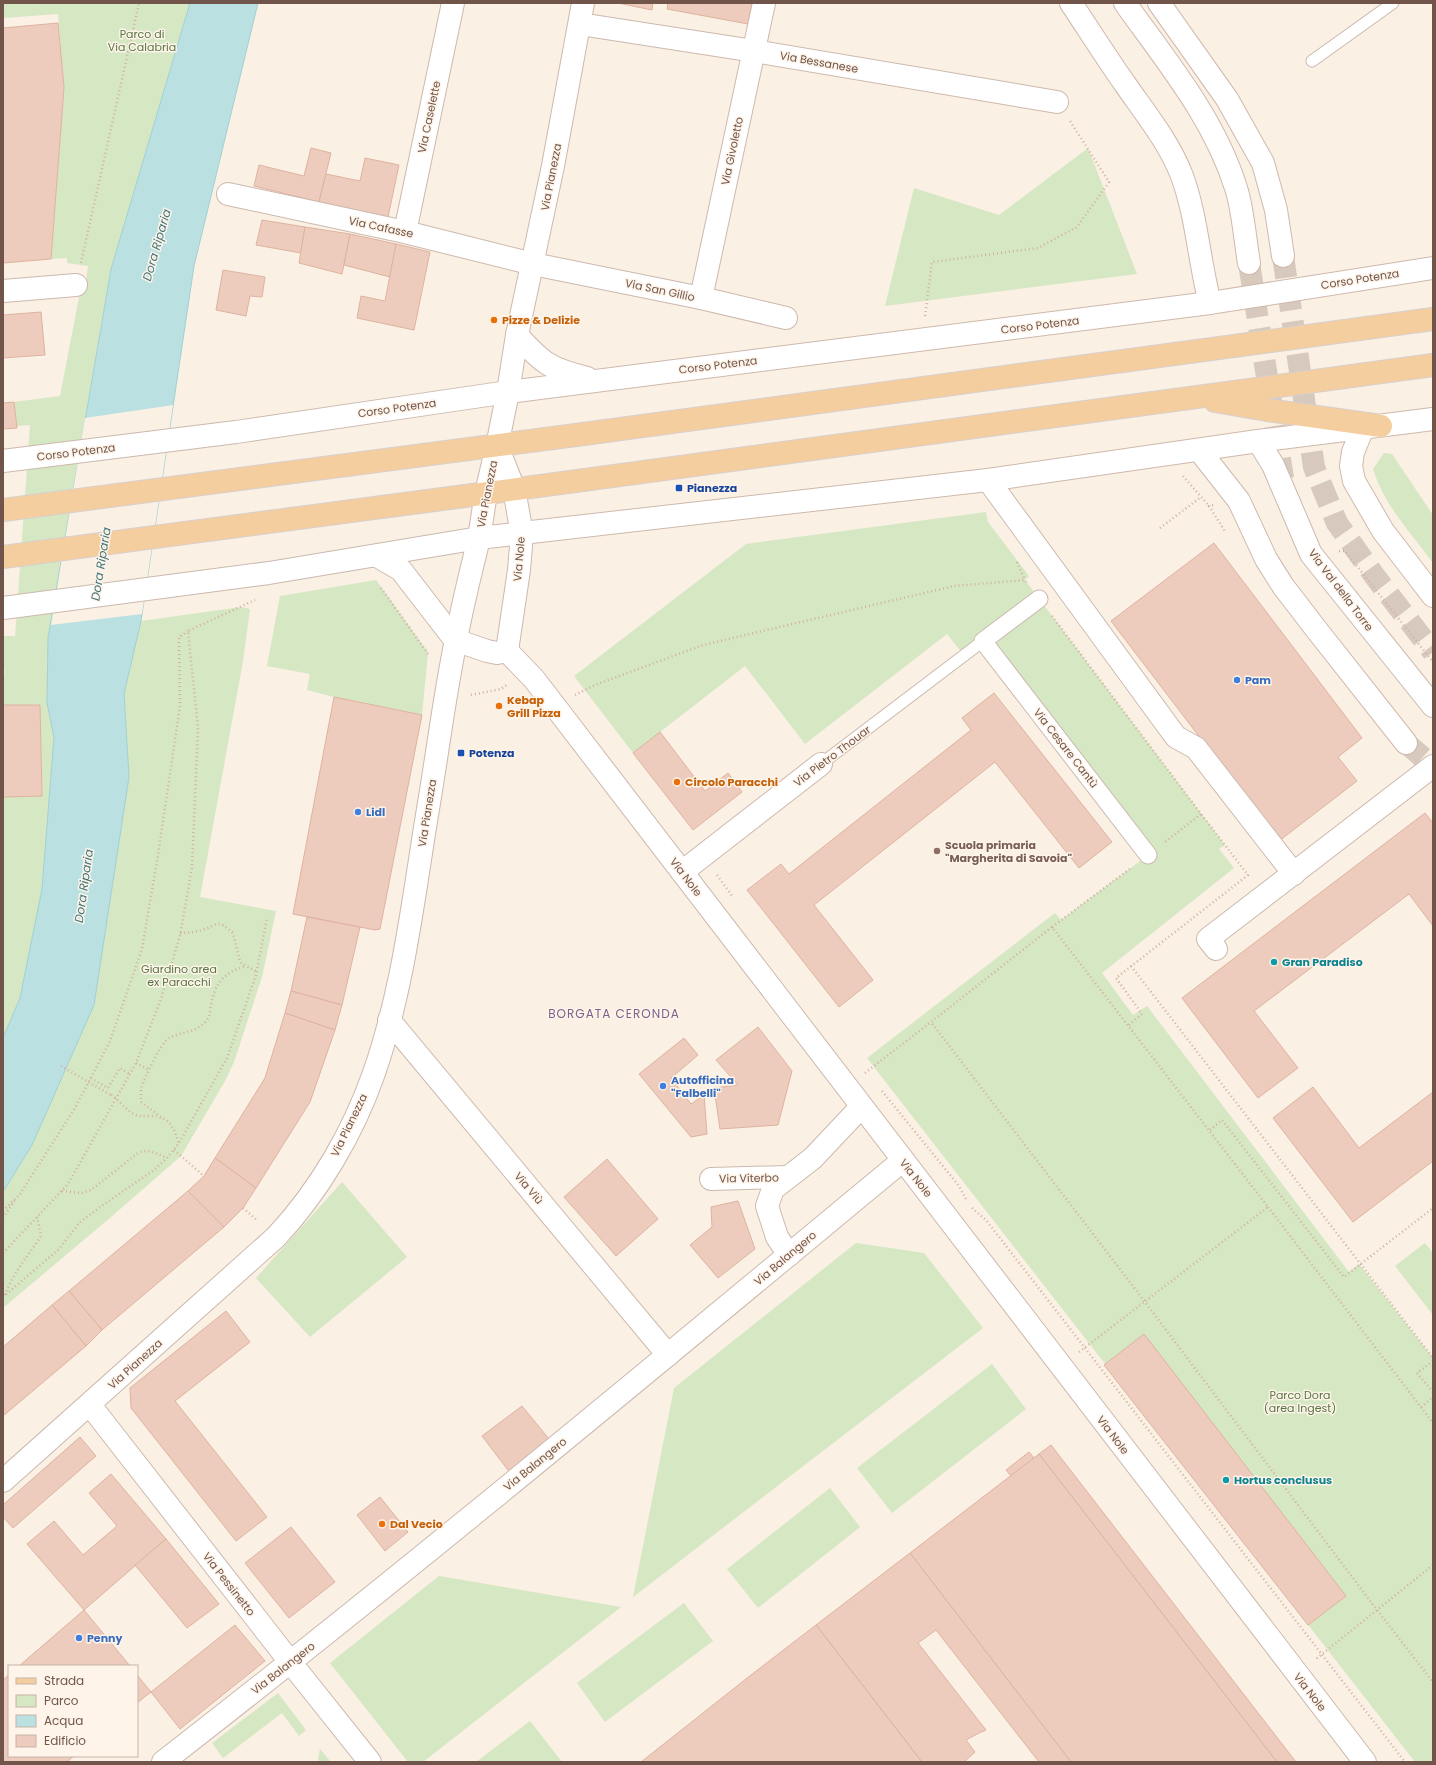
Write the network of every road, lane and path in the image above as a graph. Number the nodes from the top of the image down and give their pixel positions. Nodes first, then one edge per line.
1 (139, 3) edge
2 (453, 3) edge
3 (583, 3) edge
4 (764, 3) edge
5 (1071, 3) edge
6 (1126, 3) edge
7 (1159, 3) edge
8 (1393, 3) edge
9 (580, 24) junction
10 (754, 51) junction
11 (1312, 61) dead end
12 (1057, 102) joint
13 (228, 194) dead end
14 (405, 232) junction
15 (1283, 256) tunnel mouth
16 (1249, 263) tunnel mouth
17 (533, 264) junction
18 (1433, 268) edge
19 (76, 285) joint
20 (3, 291) edge
21 (701, 298) junction
22 (1210, 303) junction
23 (786, 318) dead end
24 (1433, 319) edge
25 (924, 320) dead end
26 (517, 335) junction
27 (1433, 365) edge
28 (598, 380) junction
29 (508, 392) junction
30 (1196, 397) junction
31 (1433, 419) edge
32 (1372, 427) junction
33 (1258, 441) junction
34 (497, 446) junction
35 (1199, 450) junction
36 (3, 461) edge
37 (1181, 473) dead end
38 (988, 480) junction
39 (514, 489) junction
40 (486, 493) junction
41 (1201, 497) junction
42 (1209, 506) dead end
43 (4, 510) edge
44 (1160, 528) dead end
45 (522, 534) junction
46 (479, 538) junction
47 (6, 556) edge
48 (377, 556) junction
49 (1014, 556) dead end
50 (1025, 580) junction
51 (380, 586) dead end
52 (1433, 596) edge
53 (258, 599) dead end
54 (1039, 599) junction
55 (6, 608) edge
56 (188, 631) junction
57 (456, 640) junction
58 (983, 640) junction
59 (507, 650) junction
60 (428, 652) dead end
61 (528, 673) junction
62 (447, 696) junction
63 (579, 702) dead end
64 (1433, 706) edge
65 (1406, 743) tunnel mouth
66 (822, 764) joint
67 (1433, 766) edge
68 (1201, 814) junction
69 (1148, 855) junction
70 (703, 856) junction
71 (682, 872) junction
72 (1294, 874) junction
73 (736, 900) dead end
74 (267, 918) dead end
75 (1052, 927) junction
76 (180, 933) junction
77 (1216, 949) dead end
78 (245, 966) junction
79 (1131, 966) junction
80 (257, 972) junction
81 (389, 1020) junction
82 (931, 1022) junction
83 (1129, 1025) junction
84 (136, 1063) junction
85 (61, 1066) dead end
86 (860, 1066) dead end
87 (149, 1070) junction
88 (865, 1073) junction
89 (130, 1074) junction
90 (91, 1078) junction
91 (870, 1078) dead end
92 (879, 1088) dead end
93 (116, 1098) junction
94 (861, 1107) junction
95 (161, 1117) junction
96 (1210, 1130) junction
97 (179, 1143) junction
98 (174, 1150) junction
99 (167, 1158) junction
100 (902, 1161) junction
101 (204, 1176) dead end
102 (787, 1177) junction
103 (711, 1179) dead end
104 (62, 1190) junction
105 (20, 1194) junction
106 (1268, 1207) junction
107 (243, 1208) dead end
108 (1433, 1208) edge
109 (3, 1212) edge
110 (37, 1216) junction
111 (3, 1218) edge
112 (262, 1225) dead end
113 (3, 1253) edge
114 (788, 1255) junction
115 (1359, 1264) junction
116 (4, 1296) edge
117 (1145, 1302) junction
118 (1084, 1348) junction
119 (668, 1355) junction
120 (1433, 1359) edge
121 (1061, 1366) junction
122 (1433, 1392) edge
123 (1433, 1397) edge
124 (90, 1405) junction
125 (1421, 1407) junction
126 (1433, 1423) edge
127 (3, 1481) edge
128 (1433, 1565) edge
129 (1377, 1610) junction
130 (1322, 1654) junction
131 (291, 1663) junction
132 (1297, 1675) junction
133 (1433, 1682) edge
134 (163, 1762) edge
135 (370, 1762) edge
136 (1365, 1762) edge
137 (1405, 1762) edge

1 - 19 path
2 - 14 street, Via Caselette
3 - 9 street, Via Pianezza
4 - 10 street, Via Givoletto
5 - 22 street
6 - 16 street
7 - 15 street
8 - 11 lane
9 - 10 street, Via Bessanese
9 - 17 street, Via Pianezza
10 - 12 street, Via Bessanese
10 - 21 street, Via Givoletto
12 - 25 path
13 - 14 street, Via Cafasse
14 - 17 street, Via Cafasse
17 - 21 street, Via San Gillio
17 - 26 street, Via Pianezza
18 - 22 street, Corso Potenza
19 - 20 street
21 - 23 street, Via San Gillio
22 - 28 street, Corso Potenza
24 - 34 main road
26 - 28 street
26 - 29 street, Via Pianezza
27 - 30 main road
28 - 29 street, Corso Potenza
29 - 34 street, Via Pianezza
29 - 36 street, Corso Potenza
30 - 32 main road
30 - 39 main road
31 - 32 street
32 - 33 street
32 - 52 street
33 - 35 street
33 - 64 street, Via Val della Torre
34 - 39 street, Via Nole
34 - 40 street, Via Pianezza
34 - 43 main road
35 - 38 street
35 - 65 street
37 - 41 path
38 - 45 street
38 - 72 street
39 - 40 main road
39 - 45 street, Via Nole
40 - 46 street, Via Pianezza
40 - 47 main road
41 - 42 path
41 - 44 path
45 - 46 street
45 - 59 street, Via Nole
46 - 48 street
46 - 57 street, Via Pianezza
48 - 55 street
48 - 57 street
49 - 50 path
50 - 54 path
50 - 63 path
51 - 60 path
53 - 56 path
54 - 58 street
54 - 68 path
56 - 76 path
56 - 90 path
57 - 59 street
57 - 62 street, Via Pianezza
58 - 66 lane, Via Pietro Thouar
58 - 69 street, Via Cesare Cantù
59 - 61 street, Via Nole
61 - 62 path
61 - 71 street, Via Nole
62 - 81 street, Via Pianezza
66 - 70 street, Via Pietro Thouar
67 - 72 street
68 - 69 path
68 - 79 path
69 - 75 path
70 - 71 street, Via Pietro Thouar
70 - 73 path
71 - 94 street, Via Nole
72 - 77 street
74 - 80 path
75 - 82 path
75 - 83 path
76 - 78 path
76 - 84 path
78 - 80 path
78 - 87 path
79 - 83 path
79 - 115 path
80 - 97 path
81 - 119 street, Via Viù
81 - 124 street, Via Pianezza
82 - 88 path
82 - 117 path
83 - 96 path
84 - 87 path
84 - 89 path
85 - 93 path, bridge
86 - 88 path
87 - 95 path
88 - 91 path
89 - 90 path
89 - 93 path
90 - 105 path
92 - 118 path
93 - 95 path
93 - 104 path
94 - 100 street, Via Nole
94 - 102 street
95 - 97 path
96 - 106 path
96 - 115 path
97 - 98 path
98 - 99 path
98 - 101 path
99 - 104 path
99 - 116 path
100 - 114 street, Via Balangero
100 - 121 street, Via Nole
102 - 103 street, Via Viterbo
102 - 114 street
104 - 110 path
105 - 109 path
105 - 111 path
106 - 117 path
106 - 125 path
107 - 112 path
108 - 115 path
110 - 113 path
110 - 116 path
114 - 119 street, Via Balangero
115 - 120 path
117 - 118 path
117 - 129 path
118 - 121 path
118 - 130 path
119 - 131 street, Via Balangero
120 - 122 path
121 - 132 street, Via Nole
123 - 125 path
124 - 127 street, Via Pianezza
124 - 131 street, Via Pessinetto
125 - 126 path
128 - 129 path
129 - 130 path
129 - 133 path
130 - 132 path
130 - 137 path
131 - 134 street, Via Balangero
131 - 135 street, Via Pessinetto
132 - 136 street, Via Nole

